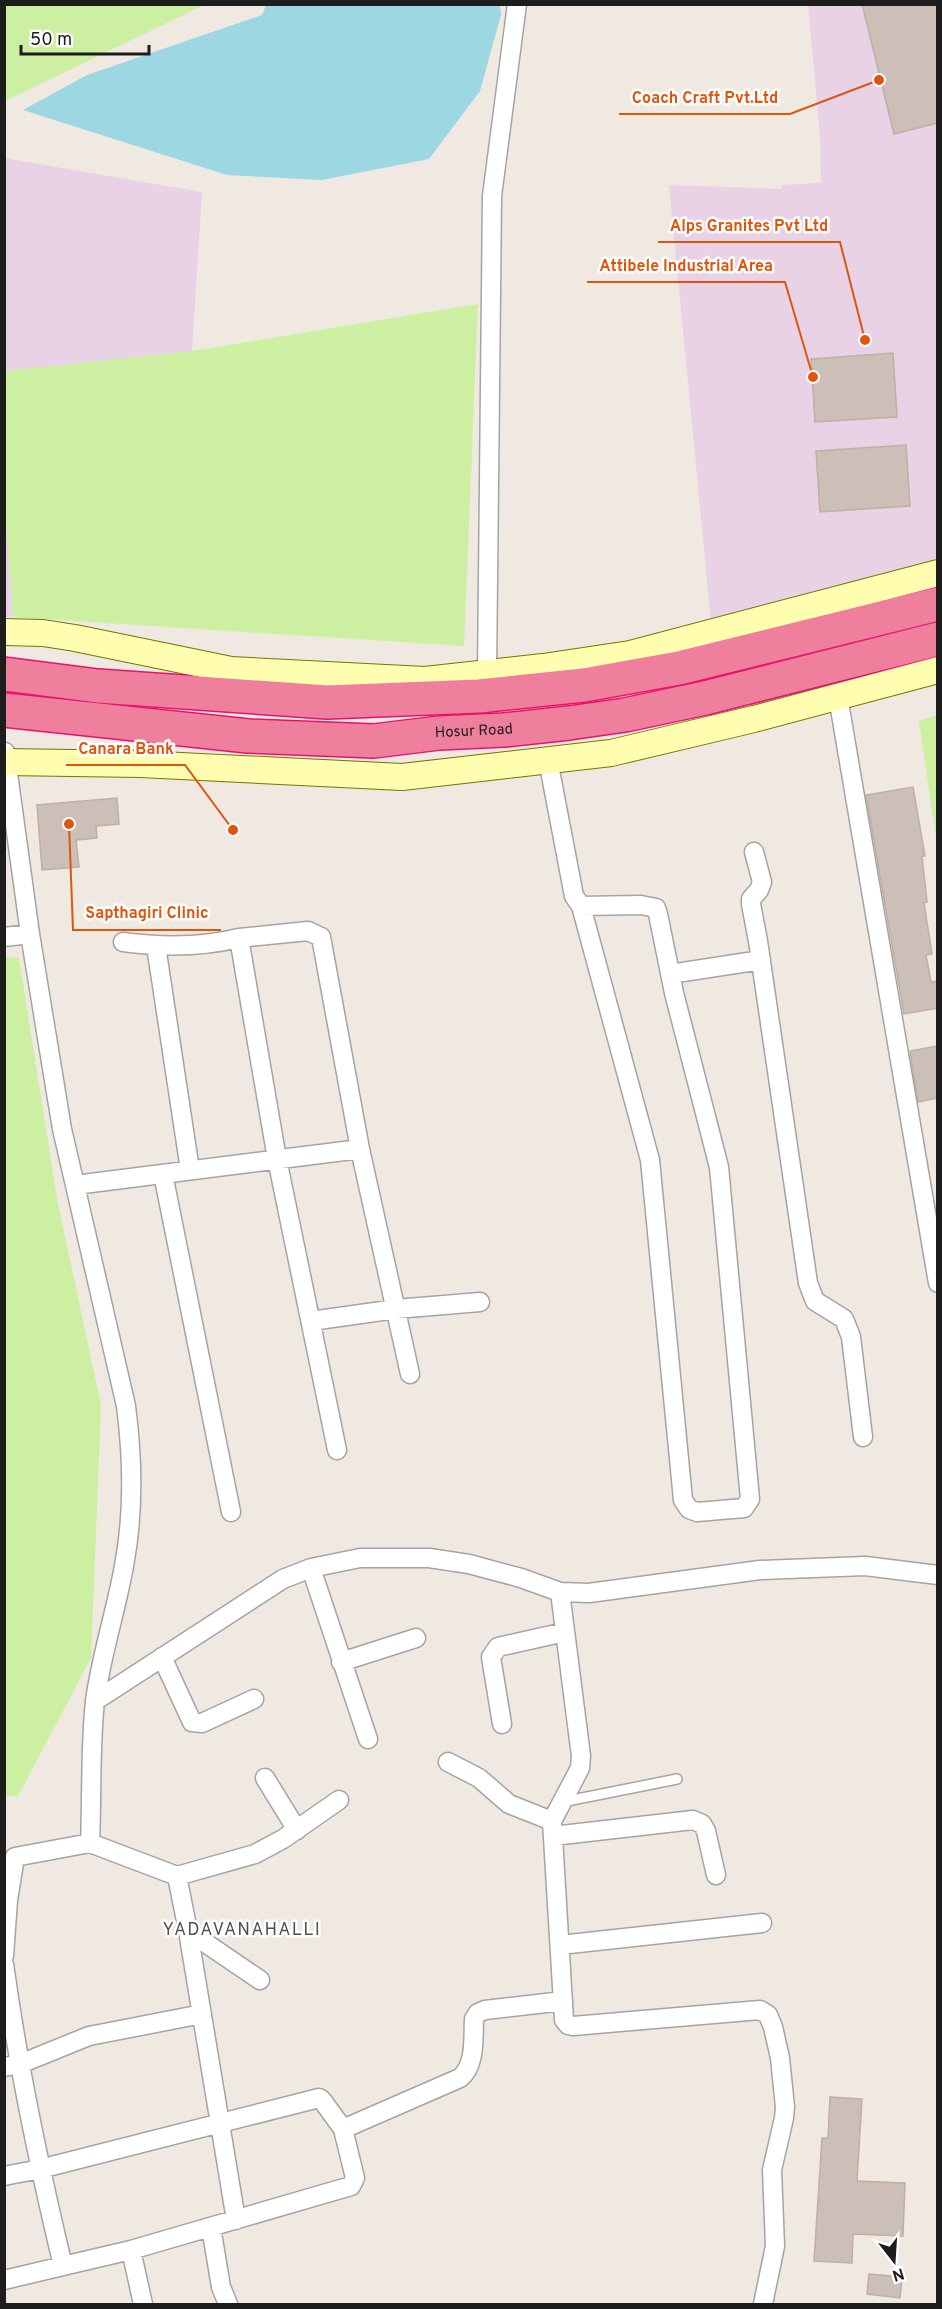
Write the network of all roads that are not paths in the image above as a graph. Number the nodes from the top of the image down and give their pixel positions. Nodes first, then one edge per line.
1 (517, 4) edge
2 (938, 573) edge
3 (938, 604) edge
4 (4, 632) edge
5 (938, 639) edge
6 (734, 641) junction
7 (938, 670) edge
8 (4, 674) edge
9 (487, 674) junction
10 (838, 697) junction
11 (4, 710) edge
12 (4, 750) edge
13 (548, 760) junction
14 (5, 762) edge
15 (754, 852) dead end
16 (581, 906) junction
17 (30, 934) junction
18 (4, 938) edge
19 (238, 938) junction
20 (123, 942) dead end
21 (156, 946) junction
22 (761, 960) junction
23 (670, 974) junction
24 (360, 1149) junction
25 (277, 1159) junction
26 (190, 1170) junction
27 (163, 1174) junction
28 (75, 1185) junction
29 (938, 1283) edge
30 (480, 1302) dead end
31 (396, 1309) junction
32 (311, 1321) junction
33 (410, 1374) dead end
34 (863, 1437) dead end
35 (337, 1450) dead end
36 (231, 1512) dead end
37 (311, 1568) junction
38 (938, 1575) edge
39 (560, 1592) junction
40 (565, 1632) junction
41 (416, 1638) dead end
42 (162, 1657) junction
43 (341, 1662) junction
44 (254, 1698) dead end
45 (95, 1701) junction
46 (502, 1724) dead end
47 (368, 1739) dead end
48 (448, 1762) dead end
49 (265, 1778) dead end
50 (677, 1779) dead end
51 (339, 1800) dead end
52 (562, 1802) junction
53 (553, 1828) junction
54 (297, 1830) junction
55 (90, 1843) junction
56 (10, 1854) edge
57 (716, 1875) dead end
58 (177, 1876) junction
59 (762, 1923) dead end
60 (188, 1931) junction
61 (560, 1945) junction
62 (4, 1956) edge
63 (4, 1964) edge
64 (260, 1980) dead end
65 (563, 2001) junction
66 (202, 2014) junction
67 (12, 2066) edge
68 (220, 2124) junction
69 (343, 2129) junction
70 (40, 2169) junction
71 (4, 2176) edge
72 (236, 2220) junction
73 (210, 2227) junction
74 (131, 2250) junction
75 (63, 2266) junction
76 (4, 2280) edge
77 (143, 2304) edge
78 (228, 2304) edge
79 (763, 2304) edge

1 - 9 street
2 - 6 street
3 - 6 highway
4 - 9 street
5 - 11 highway, Hosur Road
6 - 8 highway
6 - 9 street
7 - 10 street
10 - 13 street
10 - 29 street
12 - 14 street
13 - 14 street
13 - 16 street
14 - 17 street
15 - 22 street
16 - 23 street
16 - 23 street
17 - 18 street
17 - 28 street
19 - 21 street
19 - 24 street
19 - 25 street
20 - 21 street
21 - 26 street
22 - 23 street
22 - 34 street
24 - 25 street
24 - 31 street
25 - 26 street
25 - 32 street
26 - 27 street
27 - 28 street
27 - 36 street
28 - 45 street
30 - 31 street
31 - 32 street
31 - 33 street
32 - 35 street
37 - 39 street
37 - 42 street
37 - 43 street
38 - 39 street
39 - 40 street
40 - 46 street
40 - 52 street
41 - 43 street
42 - 44 street
42 - 45 street
43 - 47 street
45 - 55 street
48 - 53 street
49 - 54 street
50 - 52 lane
51 - 54 street
52 - 53 street
53 - 57 street
53 - 61 street
54 - 58 street
55 - 56 street
55 - 58 street
56 - 62 street
58 - 60 street
59 - 61 street
60 - 64 street
60 - 66 street
61 - 65 street
63 - 67 street
65 - 69 street
65 - 79 street
66 - 67 street
66 - 68 street
67 - 70 street
68 - 69 street
68 - 70 street
68 - 72 street
69 - 72 street
70 - 71 street
70 - 75 street
72 - 73 street
73 - 74 street
73 - 78 street
74 - 75 street
74 - 77 street
75 - 76 street

